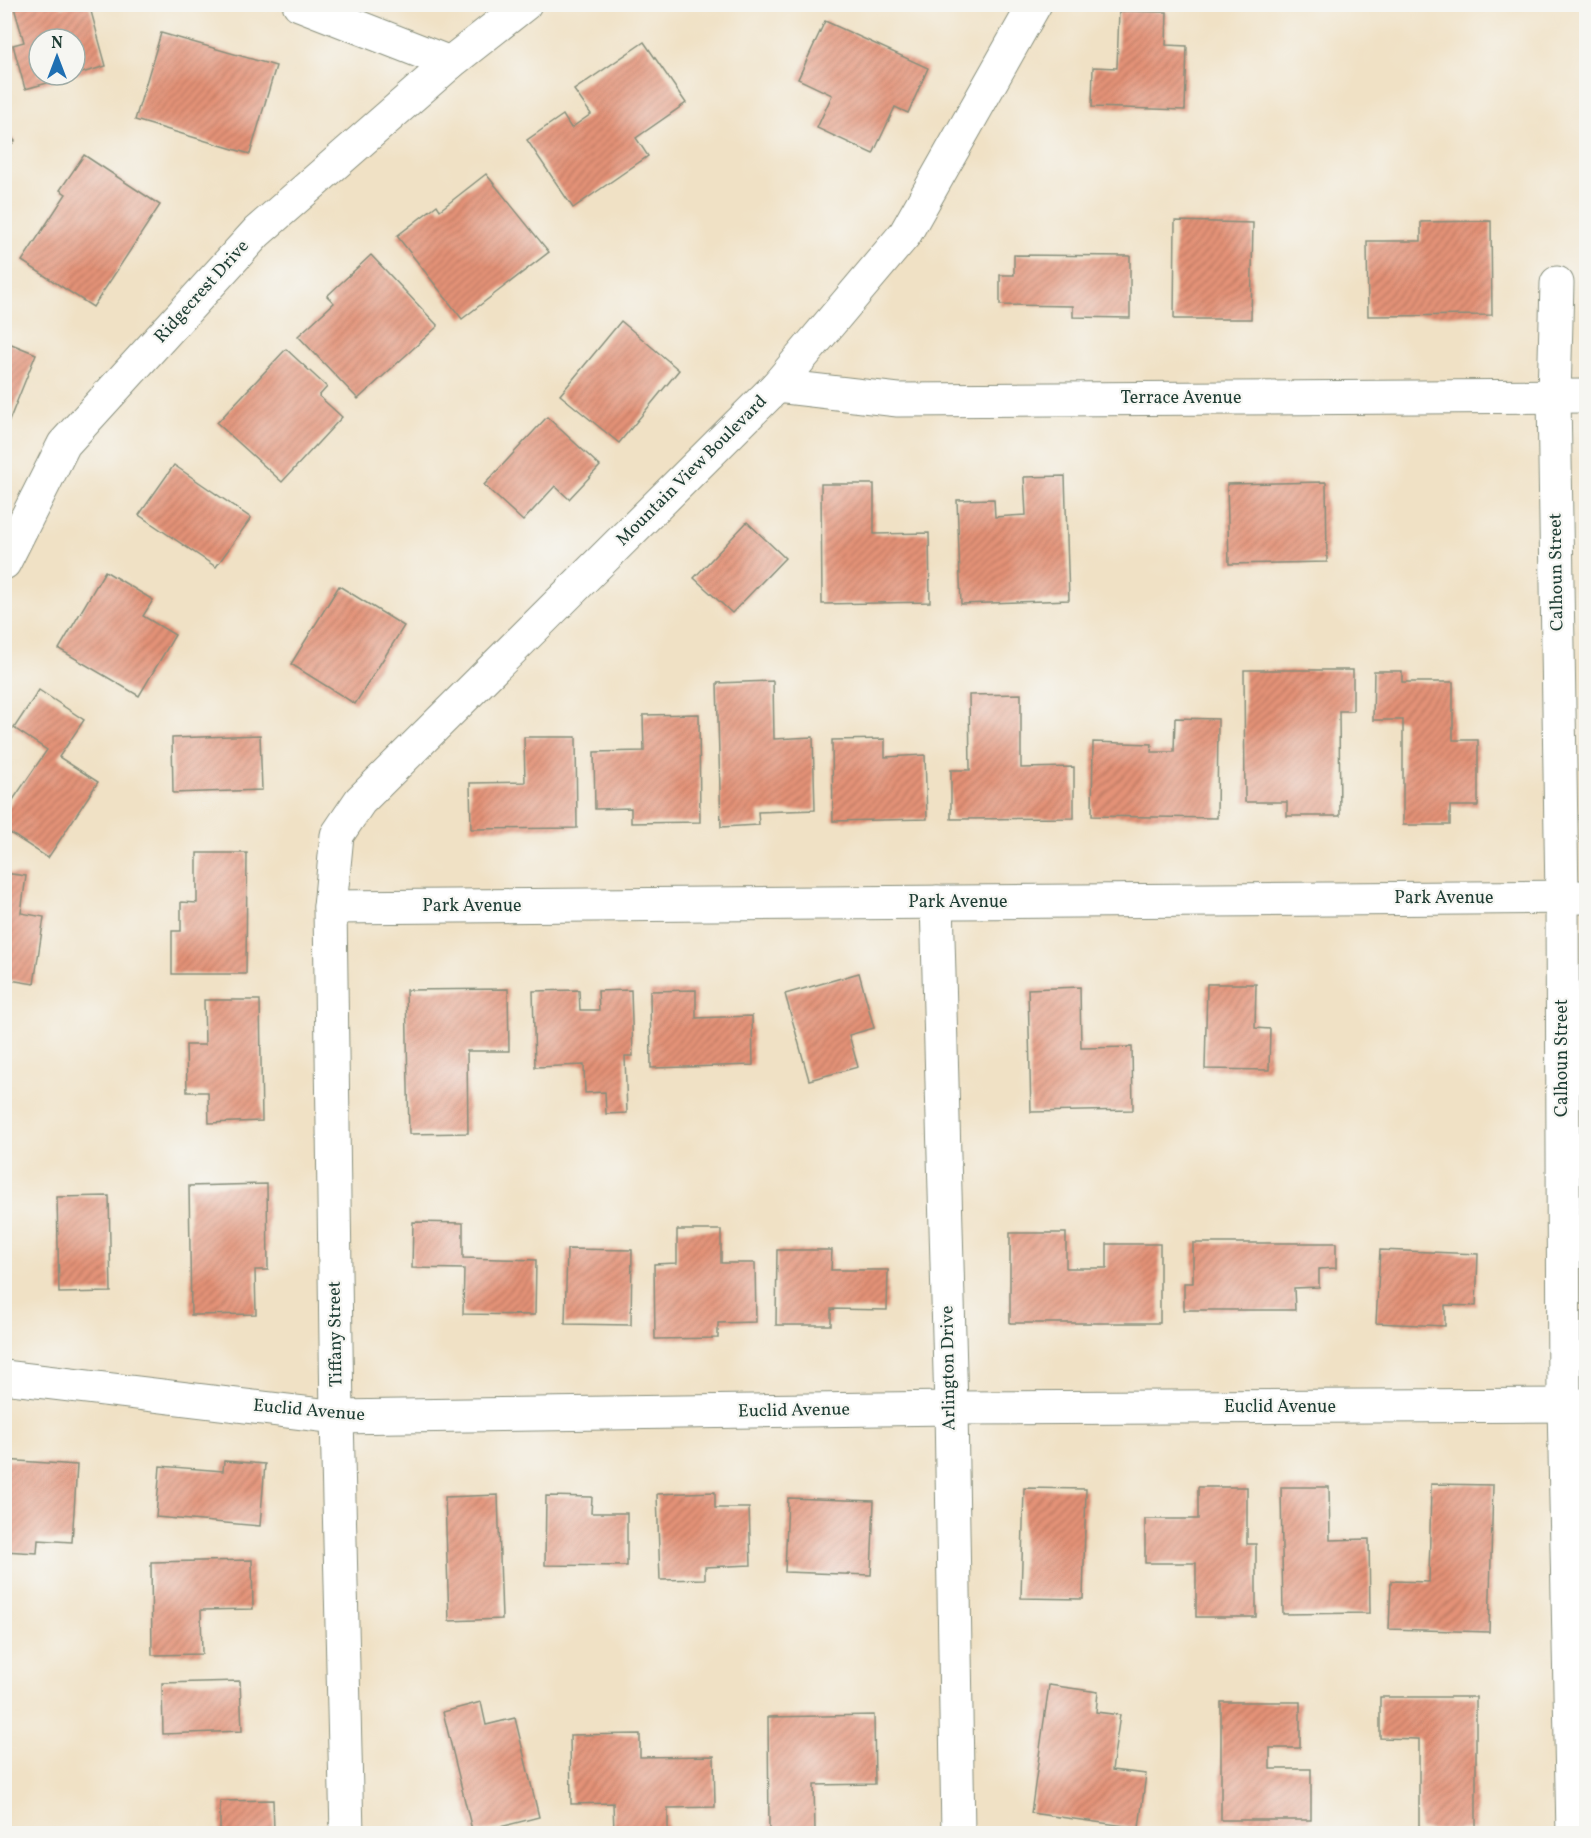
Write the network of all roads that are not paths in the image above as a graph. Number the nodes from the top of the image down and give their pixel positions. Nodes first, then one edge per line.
1 (299, 4) edge
2 (525, 4) edge
3 (1035, 4) edge
4 (450, 63) junction
5 (1557, 283) dead end
6 (777, 386) junction
7 (1554, 396) junction
8 (1587, 396) edge
9 (4, 563) edge
10 (1574, 897) edge
11 (937, 902) junction
12 (330, 907) junction
13 (4, 1377) edge
14 (1575, 1405) edge
15 (951, 1408) junction
16 (337, 1417) junction
17 (347, 1833) edge
18 (958, 1833) edge
19 (1573, 1833) edge

1 - 4 street
2 - 4 street, Ridgecrest Drive
3 - 6 street, Mountain View Boulevard
4 - 9 street, Ridgecrest Drive
5 - 7 street, Calhoun Street
6 - 7 street, Terrace Avenue
6 - 12 street, Mountain View Boulevard
7 - 8 street, Terrace Avenue
7 - 10 street, Calhoun Street
10 - 11 street, Park Avenue
10 - 14 street, Calhoun Street
11 - 12 street, Park Avenue
11 - 15 street, Arlington Drive
12 - 16 street, Tiffany Street
13 - 16 street, Euclid Avenue
14 - 15 street, Euclid Avenue
14 - 19 street, Calhoun Street
15 - 16 street, Euclid Avenue
15 - 18 street, Arlington Drive
16 - 17 street, Tiffany Street

